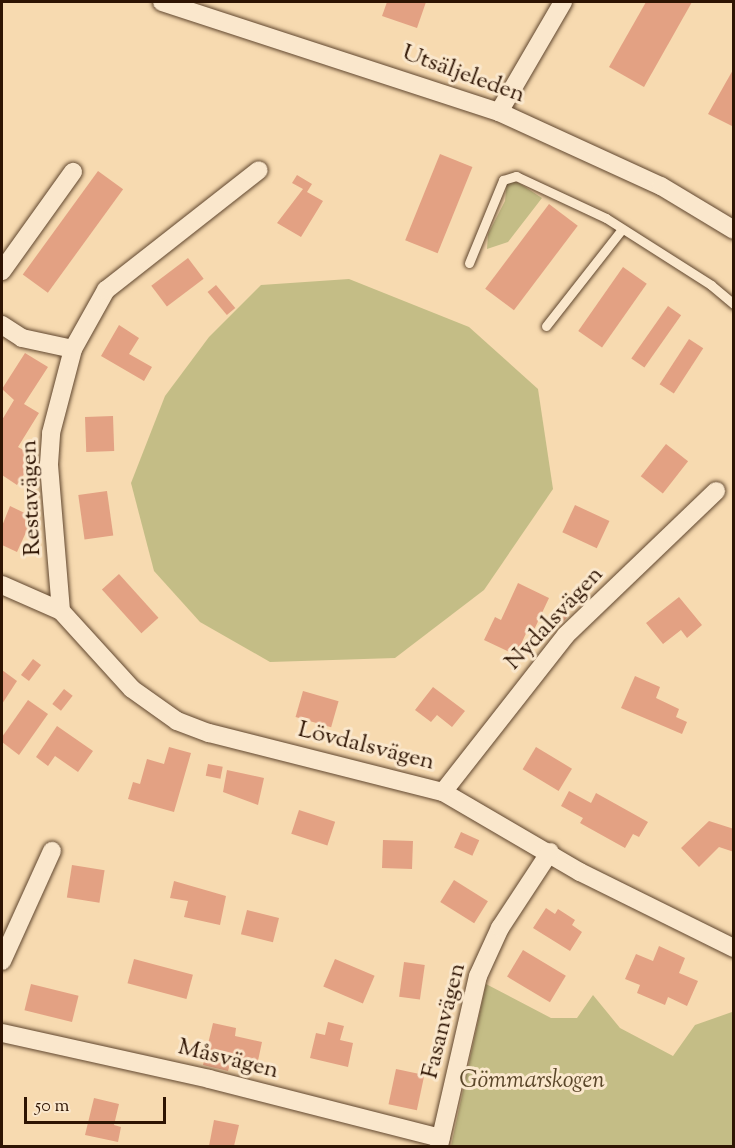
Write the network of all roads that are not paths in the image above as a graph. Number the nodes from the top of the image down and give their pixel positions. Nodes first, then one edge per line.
1 (162, 2) edge
2 (563, 2) edge
3 (499, 112) junction
4 (259, 170) dead end
5 (73, 172) dead end
6 (622, 230) junction
7 (734, 230) edge
8 (469, 263) dead end
9 (2, 271) edge
10 (734, 304) edge
11 (2, 325) edge
12 (546, 326) dead end
13 (73, 349) junction
14 (716, 491) dead end
15 (2, 585) edge
16 (61, 611) junction
17 (443, 792) junction
18 (52, 850) dead end
19 (550, 852) junction
20 (734, 948) edge
21 (2, 961) edge
22 (2, 1033) edge
23 (440, 1142) edge

1 - 3 street, Utsäljeleden
2 - 3 street
3 - 7 street, Utsäljeleden
4 - 13 street, Restavägen
5 - 9 street
6 - 8 lane
6 - 10 lane
6 - 12 lane
11 - 13 street
13 - 16 street, Restavägen
14 - 17 street, Nydalsvägen
15 - 16 street, Lövdalsvägen
16 - 17 street, Lövdalsvägen
17 - 19 street, Lövdalsvägen
18 - 21 street
19 - 20 street, Lövdalsvägen
19 - 23 street, Fasanvägen
22 - 23 street, Måsvägen

